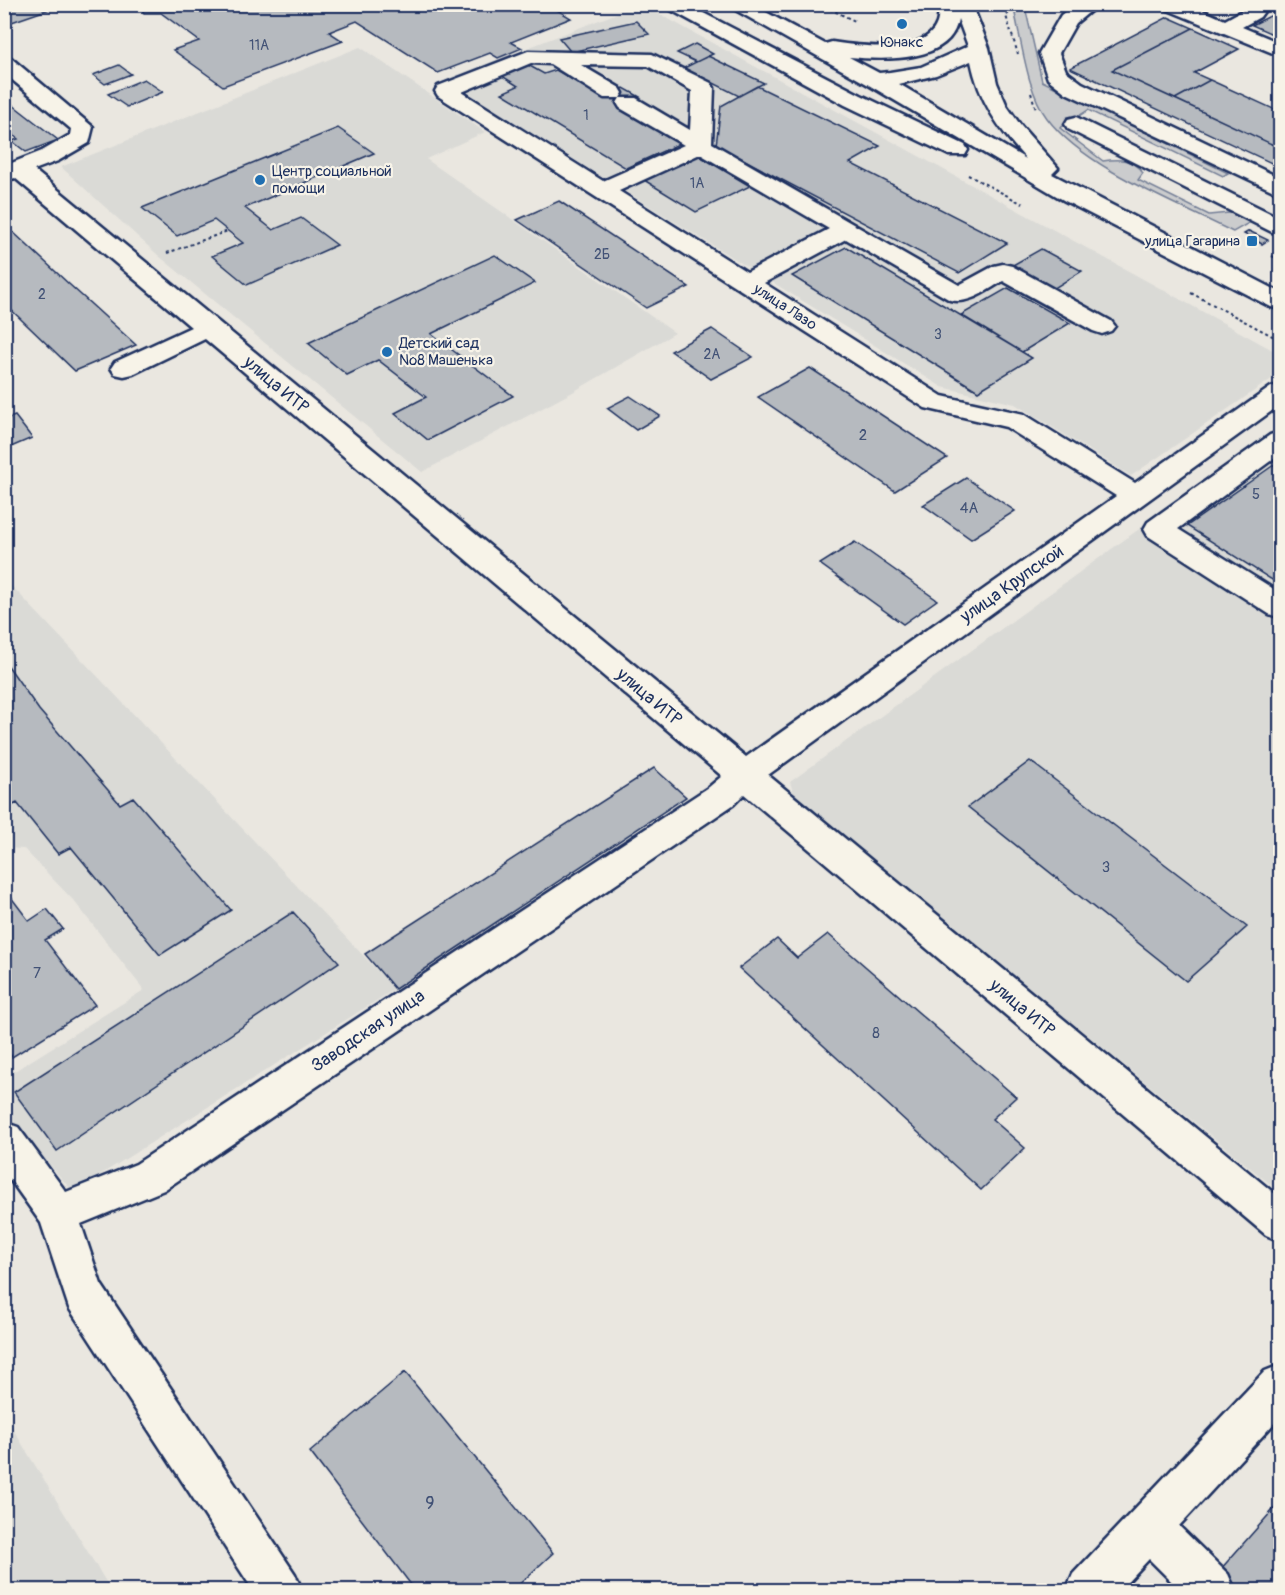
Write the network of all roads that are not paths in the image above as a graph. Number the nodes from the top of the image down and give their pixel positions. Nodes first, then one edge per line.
1 (670, 4) edge
2 (735, 4) edge
3 (1089, 4) edge
4 (1251, 4) edge
5 (961, 5) edge
6 (1179, 6) edge
7 (1226, 28) junction
8 (813, 45) junction
9 (979, 48) junction
10 (1281, 50) edge
11 (555, 58) junction
12 (6, 65) edge
13 (875, 79) junction
14 (1076, 124) dead end
15 (701, 145) junction
16 (11, 172) edge
17 (1281, 187) edge
18 (602, 190) junction
19 (1073, 196) junction
20 (809, 208) junction
21 (1281, 227) edge
22 (846, 230) junction
23 (790, 260) junction
24 (747, 282) junction
25 (1281, 302) edge
26 (1102, 326) dead end
27 (208, 328) junction
28 (123, 368) dead end
29 (1279, 396) edge
30 (1281, 441) edge
31 (1136, 496) junction
32 (1281, 607) edge
33 (743, 776) junction
34 (4, 1138) edge
35 (58, 1214) junction
36 (1281, 1222) edge
37 (1281, 1386) edge
38 (1148, 1527) junction
39 (279, 1590) edge
40 (1089, 1590) edge
41 (1212, 1590) edge

1 - 19 street
2 - 8 street
3 - 17 street
4 - 7 street
5 - 8 street
5 - 9 street
6 - 7 street
7 - 10 street
8 - 13 street
9 - 13 street
9 - 19 street
11 - 15 street
11 - 15 street
11 - 18 street, улица Лазо
12 - 16 street, улица ИТР
13 - 19 street
14 - 21 street
15 - 18 street
15 - 20 street
16 - 27 street, улица ИТР
18 - 24 street, улица Лазо
19 - 25 street
20 - 22 street
20 - 23 street
22 - 23 street
22 - 26 street
23 - 24 street
24 - 31 street, улица Лазо
27 - 28 street
27 - 33 street, улица ИТР
29 - 31 street, улица Крупской
30 - 32 street
31 - 33 street, улица Крупской
33 - 35 street, Заводская улица
33 - 36 street, улица ИТР
34 - 35 street
35 - 39 street
37 - 38 street
38 - 40 street
38 - 41 street

